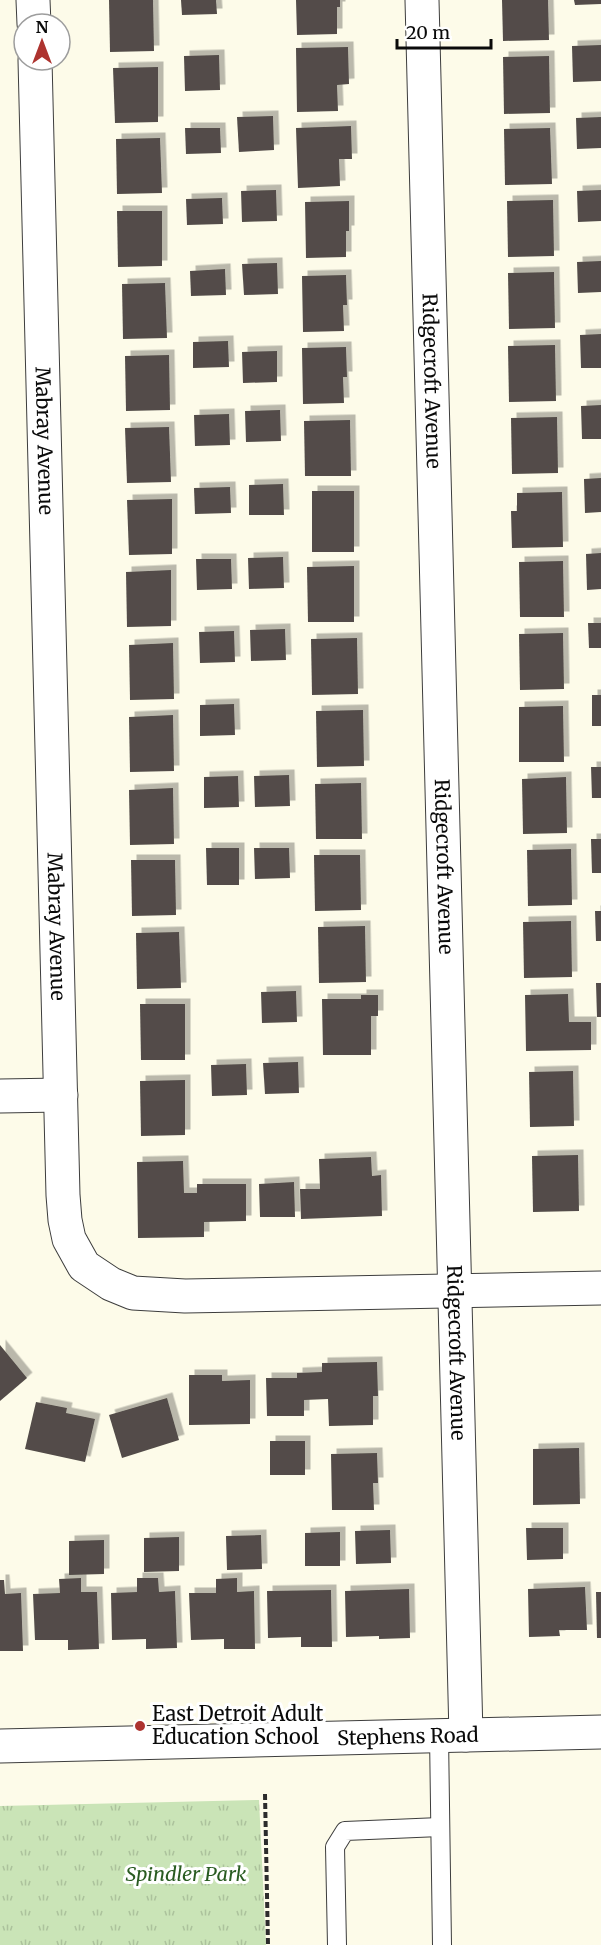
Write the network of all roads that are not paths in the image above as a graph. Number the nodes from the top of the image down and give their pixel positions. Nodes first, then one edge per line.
1 (422, 0) edge
2 (35, 72) edge
3 (61, 1095) junction
4 (0, 1096) edge
5 (601, 1288) edge
6 (454, 1291) junction
7 (601, 1732) edge
8 (452, 1735) junction
9 (0, 1746) edge
10 (440, 1827) junction
11 (337, 1945) edge
12 (442, 1945) edge

1 - 6 street, Ridgecroft Avenue
2 - 3 street, Mabray Avenue
3 - 4 street
3 - 6 street, Mabray Avenue
5 - 6 street, Mabray Avenue
6 - 8 street, Ridgecroft Avenue
7 - 8 street, Stephens Road
8 - 9 street, Stephens Road
8 - 10 lane
10 - 11 lane
10 - 12 lane

